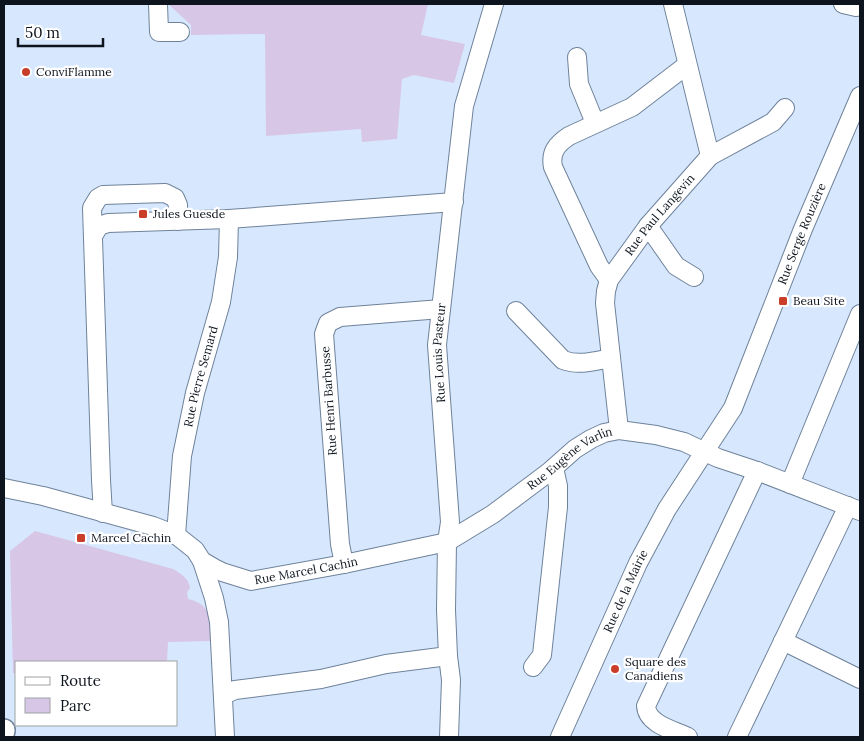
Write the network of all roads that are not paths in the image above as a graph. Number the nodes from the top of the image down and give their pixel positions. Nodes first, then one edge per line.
1 (158, 4) edge
2 (494, 4) edge
3 (673, 4) edge
4 (843, 4) edge
5 (856, 4) edge
6 (180, 32) dead end
7 (577, 57) dead end
8 (687, 64) junction
9 (860, 96) edge
10 (785, 108) dead end
11 (595, 123) junction
12 (710, 156) junction
13 (454, 202) junction
14 (229, 219) junction
15 (178, 221) junction
16 (648, 226) junction
17 (93, 236) junction
18 (694, 277) dead end
19 (610, 280) junction
20 (441, 309) junction
21 (516, 311) dead end
22 (860, 314) edge
23 (612, 358) junction
24 (619, 430) junction
25 (705, 452) junction
26 (554, 468) junction
27 (757, 471) junction
28 (790, 484) junction
29 (4, 488) edge
30 (854, 508) edge
31 (103, 513) junction
32 (176, 535) junction
33 (447, 542) junction
34 (202, 561) junction
35 (344, 564) junction
36 (783, 641) junction
37 (448, 656) junction
38 (534, 668) dead end
39 (860, 680) edge
40 (224, 695) junction
41 (225, 737) edge
42 (449, 737) edge
43 (560, 737) edge
44 (688, 737) edge
45 (737, 737) edge

1 - 6 street
2 - 13 street, Rue Louis Pasteur
3 - 8 street
4 - 5 street
7 - 11 street
8 - 11 street
8 - 12 street
9 - 25 street, Rue Serge Rouzière
10 - 12 street
11 - 19 street
12 - 16 street, Rue Paul Langevin
13 - 14 street
13 - 20 street, Rue Louis Pasteur
14 - 15 street
14 - 32 street, Rue Pierre Semard
15 - 17 street
15 - 17 street
16 - 18 street
16 - 19 street, Rue Paul Langevin
17 - 31 street
19 - 23 street, Rue Paul Langevin
20 - 33 street, Rue Louis Pasteur
20 - 35 street, Rue Henri Barbusse
21 - 23 street
22 - 28 street
23 - 24 street, Rue Paul Langevin
24 - 25 street, Rue Eugène Varlin
24 - 26 street, Rue Eugène Varlin
25 - 27 street, Rue Eugène Varlin
25 - 43 street, Rue de la Mairie
26 - 33 street, Rue Eugène Varlin
26 - 38 street
27 - 28 street, Rue Eugène Varlin
27 - 44 street
28 - 30 street, Rue Eugène Varlin
29 - 31 street, Rue Marcel Cachin
30 - 36 street
31 - 32 street, Rue Marcel Cachin
32 - 34 street, Rue Marcel Cachin
33 - 35 street, Rue Marcel Cachin
33 - 37 street, Rue Louis Pasteur
34 - 35 street, Rue Marcel Cachin
34 - 40 street
36 - 39 street
36 - 45 street
37 - 40 street
37 - 42 street, Rue Louis Pasteur
40 - 41 street

